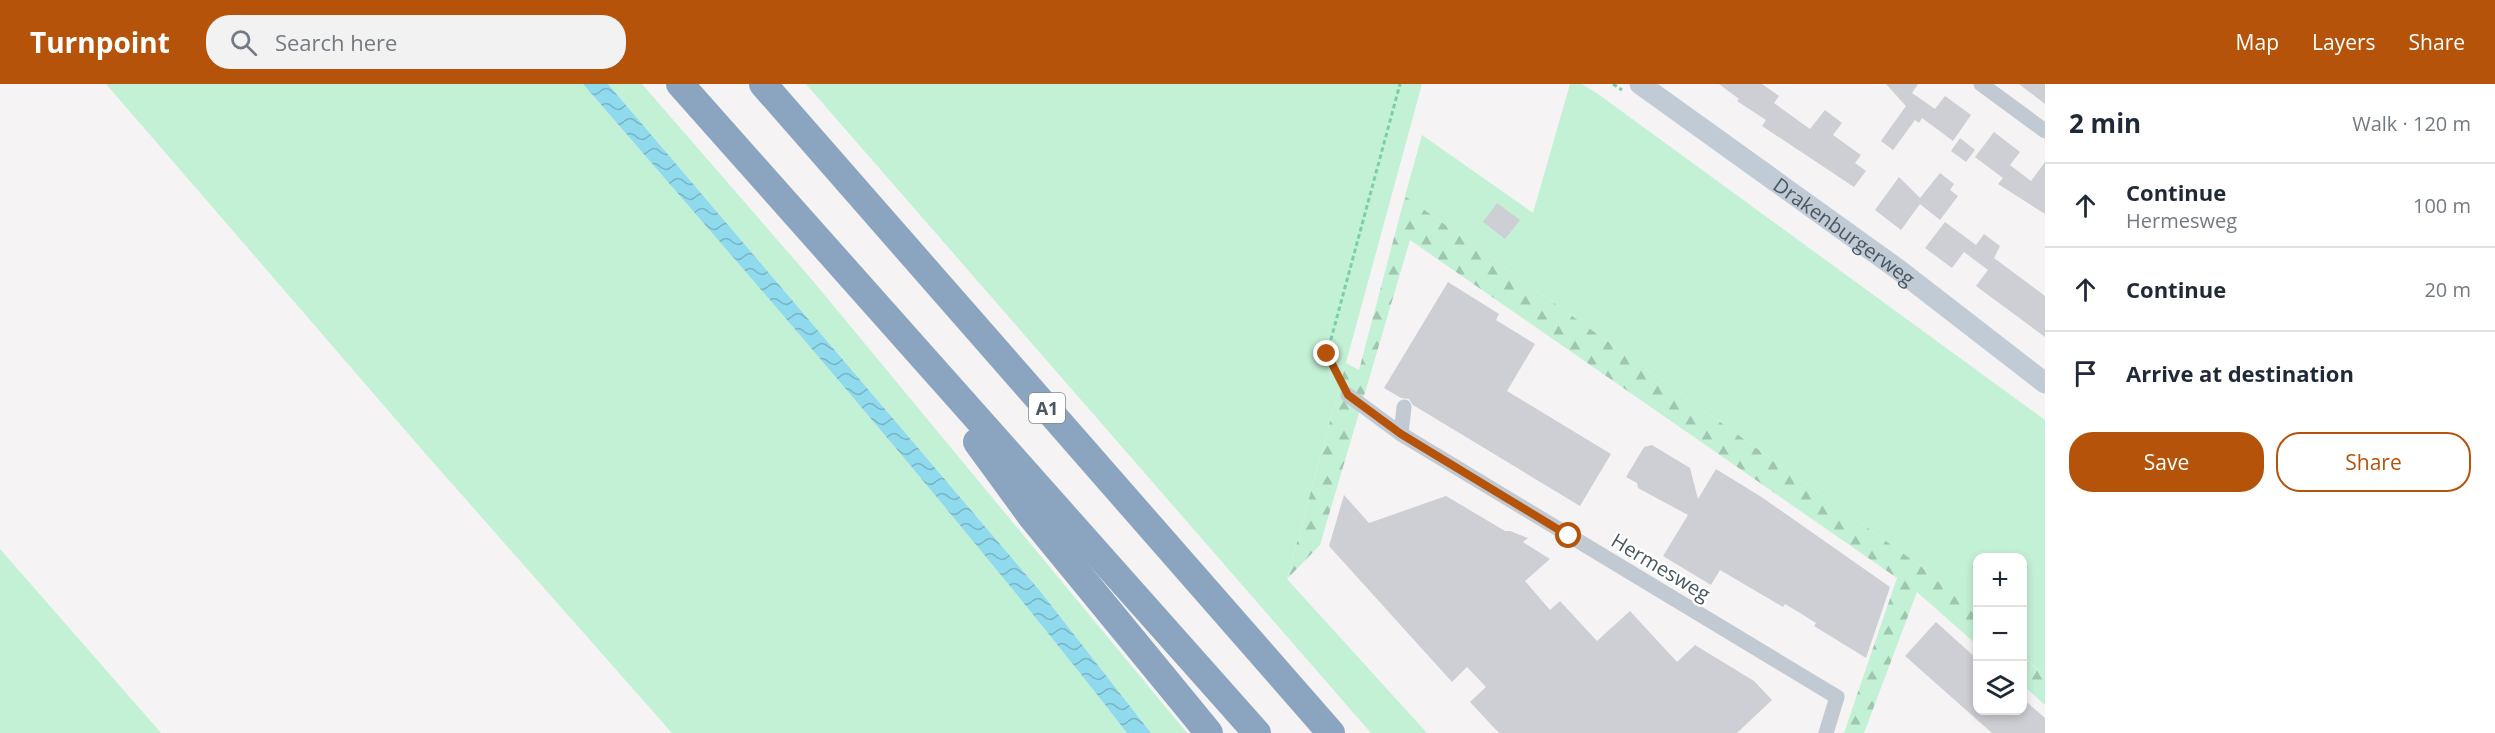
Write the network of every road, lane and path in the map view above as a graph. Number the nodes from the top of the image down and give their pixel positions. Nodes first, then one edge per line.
1 (680, 84) edge
2 (763, 84) edge
3 (1400, 84) edge
4 (1640, 84) edge
5 (1981, 84) edge
6 (2045, 131) edge
7 (897, 331) junction
8 (2045, 383) edge
9 (1348, 395) joint
10 (1404, 407) dead end
11 (1401, 434) junction
12 (1209, 733) edge
13 (1257, 733) edge
14 (1331, 733) edge
15 (1826, 733) edge

1 - 7 highway
2 - 14 highway, A1
3 - 9 path
4 - 8 main road, Drakenburgerweg
5 - 6 street
7 - 12 highway
7 - 13 highway
9 - 11 street, Hermesweg
10 - 11 street
11 - 15 street, Hermesweg

